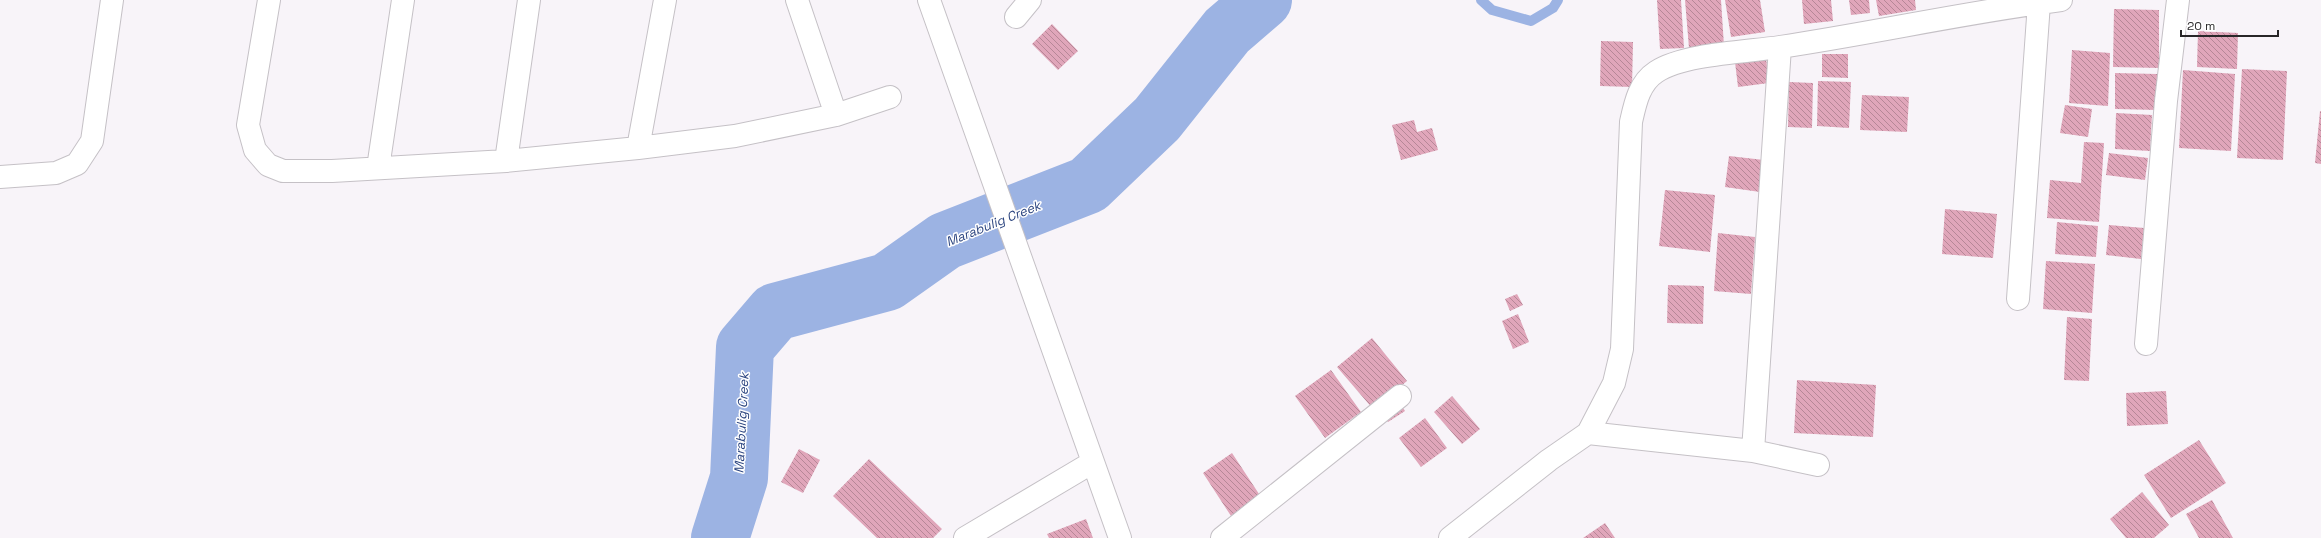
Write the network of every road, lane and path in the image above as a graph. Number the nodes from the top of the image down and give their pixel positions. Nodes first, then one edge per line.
1 (112, 0) edge
2 (269, 0) edge
3 (403, 0) edge
4 (529, 0) edge
5 (665, 0) edge
6 (797, 0) edge
7 (929, 0) edge
8 (1030, 0) edge
9 (2062, 0) edge
10 (2178, 0) edge
11 (2039, 3) junction
12 (1016, 17) dead end
13 (1780, 47) junction
14 (890, 97) dead end
15 (836, 115) junction
16 (638, 148) junction
17 (506, 160) junction
18 (378, 168) junction
19 (0, 177) edge
20 (2018, 299) dead end
21 (2146, 344) dead end
22 (1400, 396) dead end
23 (1588, 433) junction
24 (1753, 451) junction
25 (1093, 462) junction
26 (1818, 465) dead end
27 (970, 536) edge
28 (1120, 538) edge
29 (1222, 538) edge
30 (1450, 538) edge

1 - 19 street
2 - 18 street
3 - 18 street
4 - 17 street
5 - 16 street
6 - 15 street
7 - 25 street
8 - 12 street
9 - 11 street
10 - 21 street
11 - 13 street
11 - 20 street
13 - 23 street
13 - 24 street
14 - 15 street
15 - 16 street
16 - 17 street
17 - 18 street
22 - 29 street
23 - 24 street
23 - 30 street
24 - 26 street
25 - 27 street
25 - 28 street

